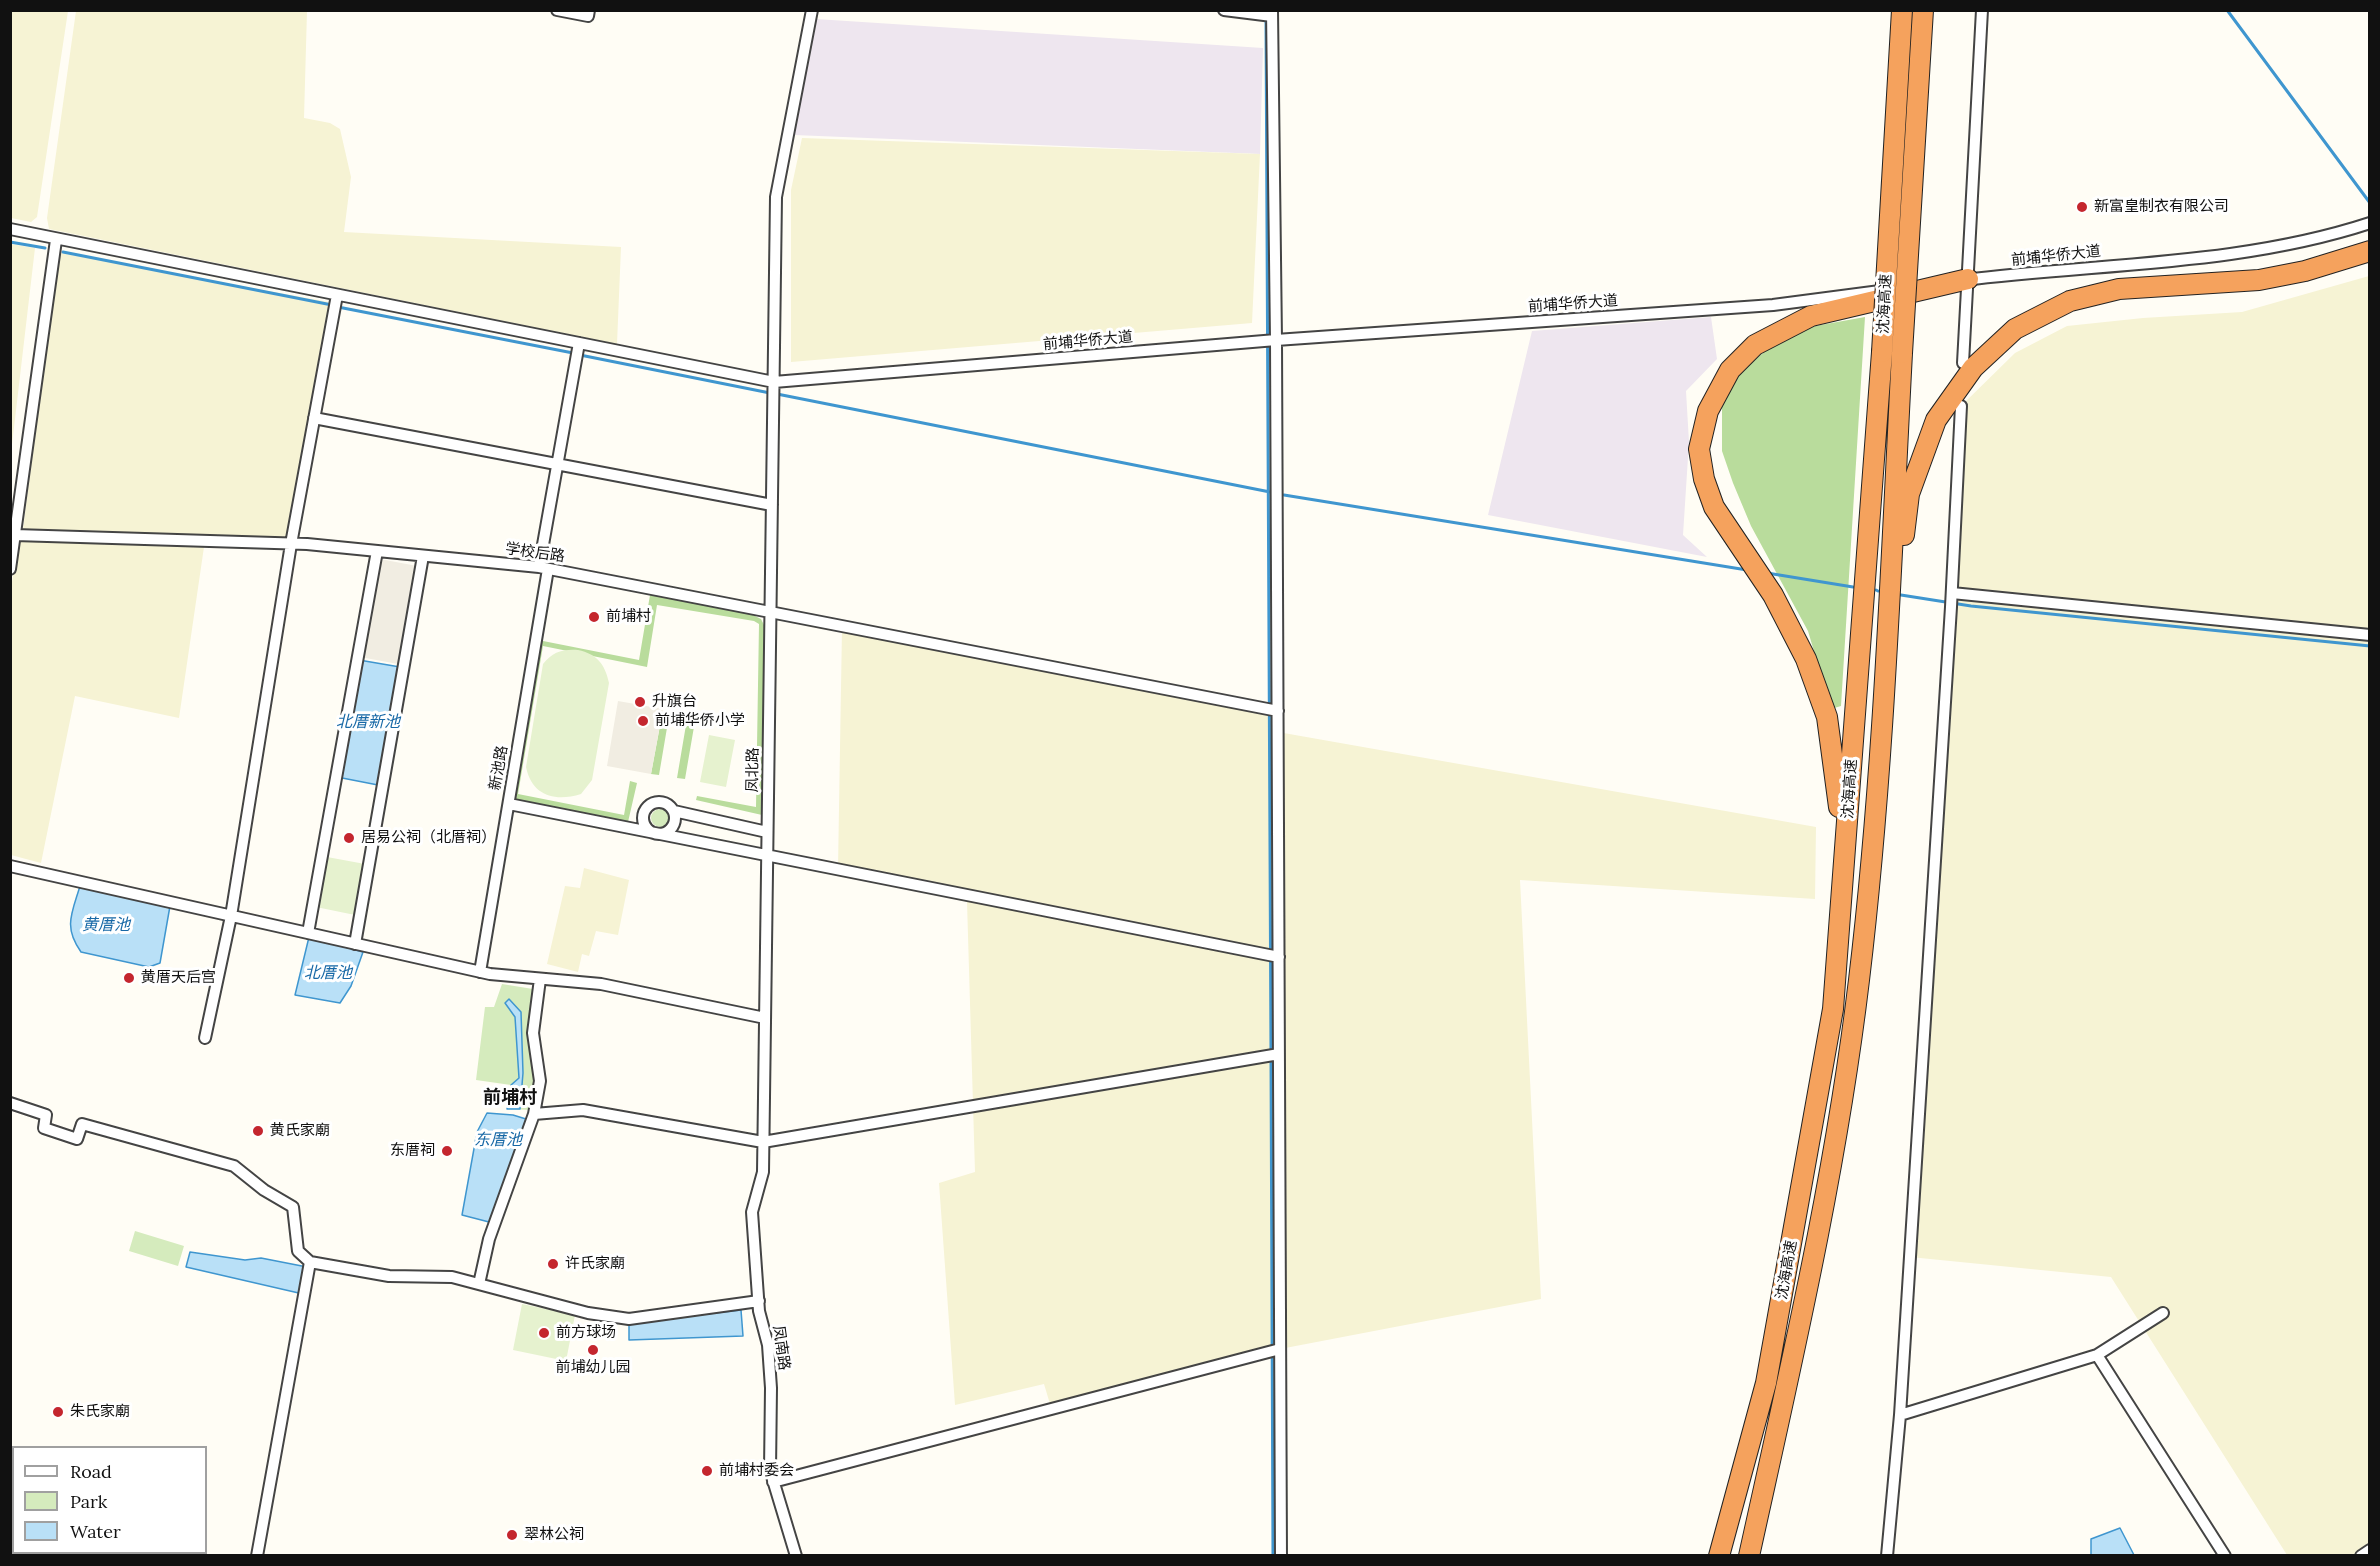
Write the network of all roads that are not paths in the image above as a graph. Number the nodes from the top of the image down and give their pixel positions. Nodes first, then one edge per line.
1 (558, 10) edge
2 (589, 10) edge
3 (812, 10) edge
4 (1224, 10) edge
5 (1902, 10) edge
6 (1923, 10) edge
7 (1982, 10) edge
8 (1269, 14) edge
9 (2370, 223) edge
10 (10, 229) edge
11 (56, 240) junction
12 (2370, 251) edge
13 (1968, 279) junction
14 (336, 302) junction
15 (1271, 341) junction
16 (577, 351) junction
17 (1963, 363) dead end
18 (774, 389) junction
19 (1961, 406) dead end
20 (314, 418) junction
21 (557, 464) junction
22 (772, 505) junction
23 (15, 535) junction
24 (291, 544) junction
25 (377, 551) junction
26 (423, 556) junction
27 (543, 568) junction
28 (10, 569) edge
29 (1952, 599) junction
30 (770, 615) junction
31 (2370, 635) edge
32 (1886, 660) junction
33 (1272, 710) junction
34 (509, 804) junction
35 (674, 811) junction
36 (767, 832) junction
37 (657, 833) junction
38 (767, 854) junction
39 (1844, 860) junction
40 (10, 866) edge
41 (231, 916) junction
42 (308, 933) junction
43 (355, 944) junction
44 (1273, 956) junction
45 (480, 972) junction
46 (540, 979) junction
47 (765, 1018) junction
48 (205, 1038) dead end
49 (1274, 1055) junction
50 (10, 1103) edge
51 (534, 1114) junction
52 (763, 1142) junction
53 (310, 1262) junction
54 (479, 1284) junction
55 (759, 1301) junction
56 (2163, 1313) dead end
57 (1275, 1351) junction
58 (2097, 1356) junction
59 (1900, 1415) junction
60 (773, 1482) junction
61 (2370, 1550) edge
62 (257, 1556) edge
63 (796, 1556) edge
64 (1281, 1556) edge
65 (1719, 1556) edge
66 (1749, 1556) edge
67 (1887, 1556) edge
68 (2225, 1556) edge
69 (2361, 1556) edge

1 - 2 street
3 - 18 street, 凤北路
4 - 8 street
5 - 39 highway, 沈海高速, bridge
6 - 32 highway, 沈海高速, bridge
7 - 13 street
8 - 15 street
9 - 13 street, 前埔华侨大道
10 - 11 street, 前埔华侨大道
11 - 14 street, 前埔华侨大道
11 - 23 street
12 - 32 highway
13 - 15 street, 前埔华侨大道
13 - 17 street
13 - 39 highway
14 - 16 street, 前埔华侨大道
14 - 20 street
15 - 18 street, 前埔华侨大道
15 - 33 street
16 - 18 street, 前埔华侨大道
16 - 21 street, 新池路
18 - 22 street, 凤北路
19 - 29 street
20 - 21 street
20 - 24 street
21 - 22 street
21 - 27 street, 新池路
22 - 30 street, 凤北路
23 - 24 street, 学校后路
23 - 28 street
24 - 25 street, 学校后路
24 - 41 street
25 - 26 street, 学校后路
25 - 42 street
26 - 27 street, 学校后路
26 - 43 street
27 - 30 street, 学校后路
27 - 34 street, 新池路
29 - 31 street
29 - 59 street
30 - 33 street, 学校后路
30 - 36 street, 凤北路
32 - 66 highway, 沈海高速
33 - 44 street
34 - 37 street
34 - 45 street, 新池路
35 - 36 street
35 - 37 street
35 - 37 street
36 - 38 street, 凤北路
37 - 38 street
38 - 44 street
38 - 47 street, 凤北路
39 - 65 highway, 沈海高速
40 - 41 street
41 - 42 street
41 - 48 street
42 - 43 street
43 - 45 street
44 - 49 street
45 - 46 street
46 - 47 street
46 - 51 street
47 - 52 street, 凤北路
49 - 52 street
49 - 57 street
50 - 53 street
51 - 52 street
51 - 54 street
52 - 55 street, 凤南路
53 - 54 street
53 - 62 street
54 - 55 street
55 - 60 street, 凤南路
56 - 58 street
57 - 60 street
57 - 64 street
58 - 59 street
58 - 68 street
59 - 67 street
60 - 63 street, 凤南路
61 - 69 street

